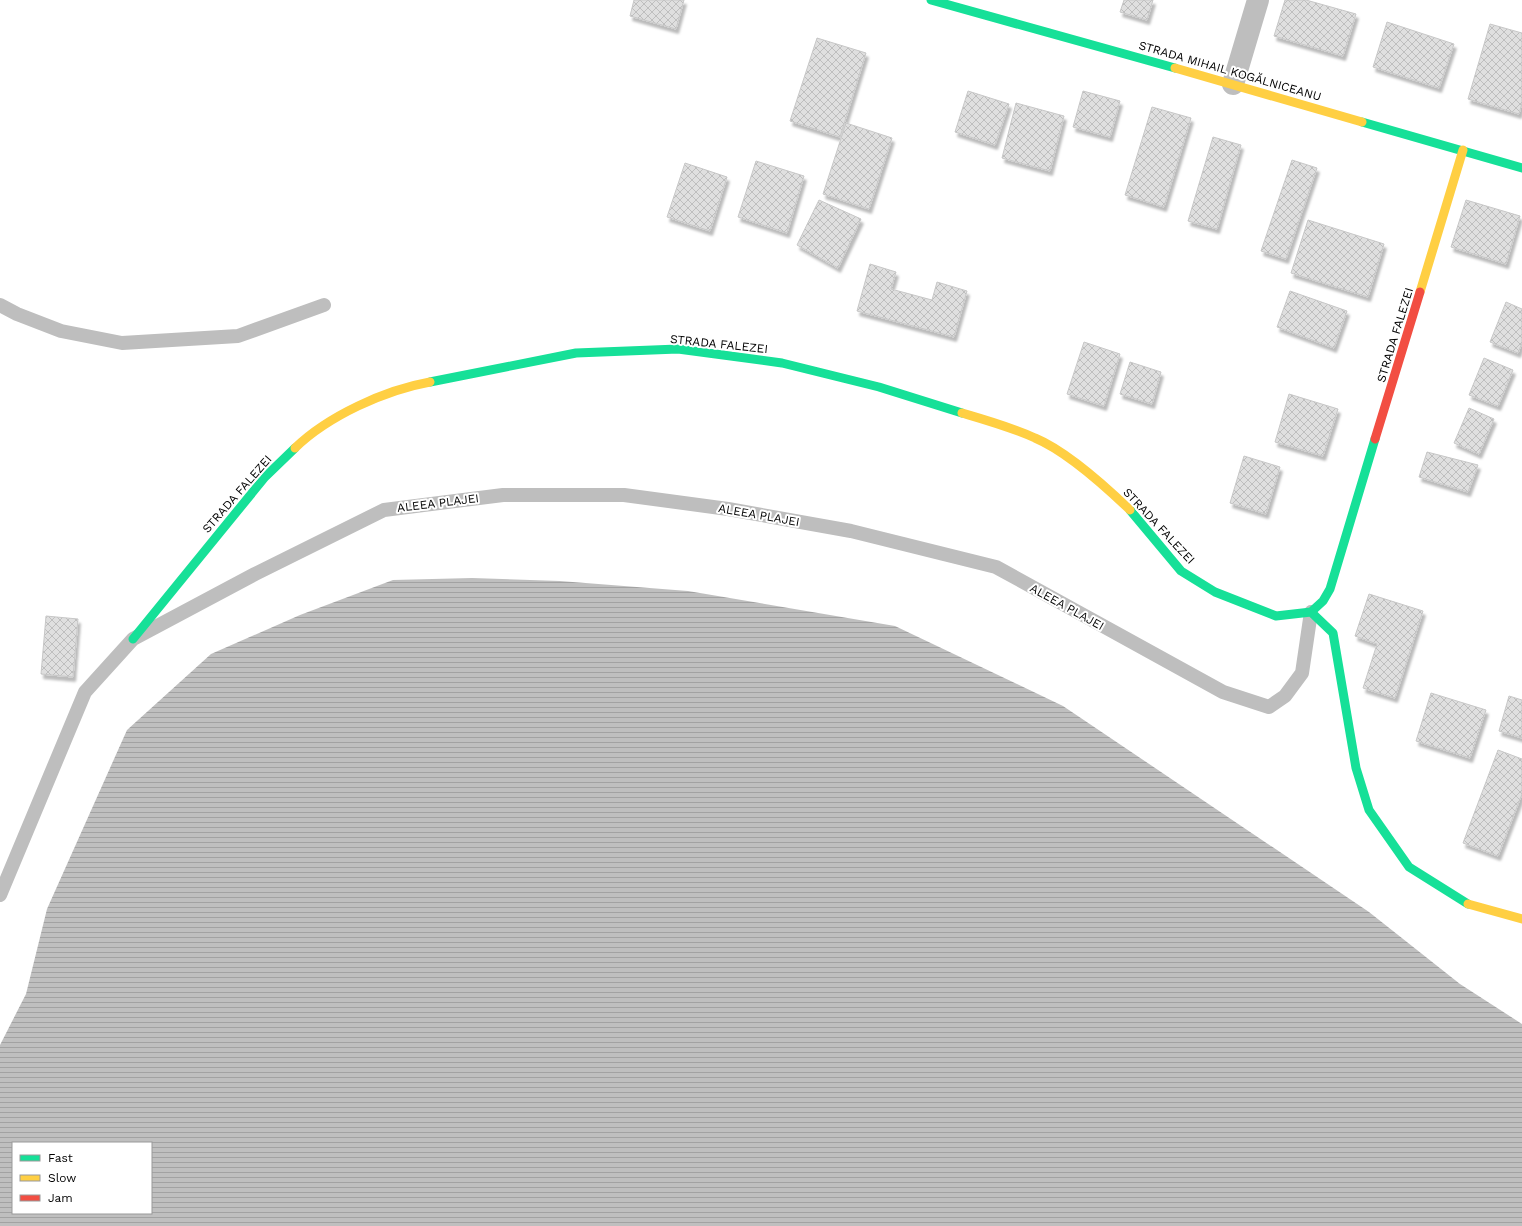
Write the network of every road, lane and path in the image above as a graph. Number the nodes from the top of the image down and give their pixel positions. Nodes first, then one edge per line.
1 (931, 0) edge
2 (1258, 0) edge
3 (1233, 84) junction
4 (1462, 150) junction
5 (1522, 168) edge
6 (0, 305) edge
7 (324, 305) dead end
8 (1311, 612) junction
9 (133, 639) junction
10 (0, 896) edge
11 (1522, 918) edge

1 - 3 main road, STRADA MIHAIL KOGĂLNICEANU
2 - 3 street
3 - 4 main road, STRADA MIHAIL KOGĂLNICEANU
4 - 5 main road, STRADA MIHAIL KOGĂLNICEANU
4 - 8 main road, STRADA FALEZEI
6 - 7 lane
8 - 9 lane, ALEEA PLAJEI
8 - 9 main road, STRADA FALEZEI
8 - 11 main road
9 - 10 lane

